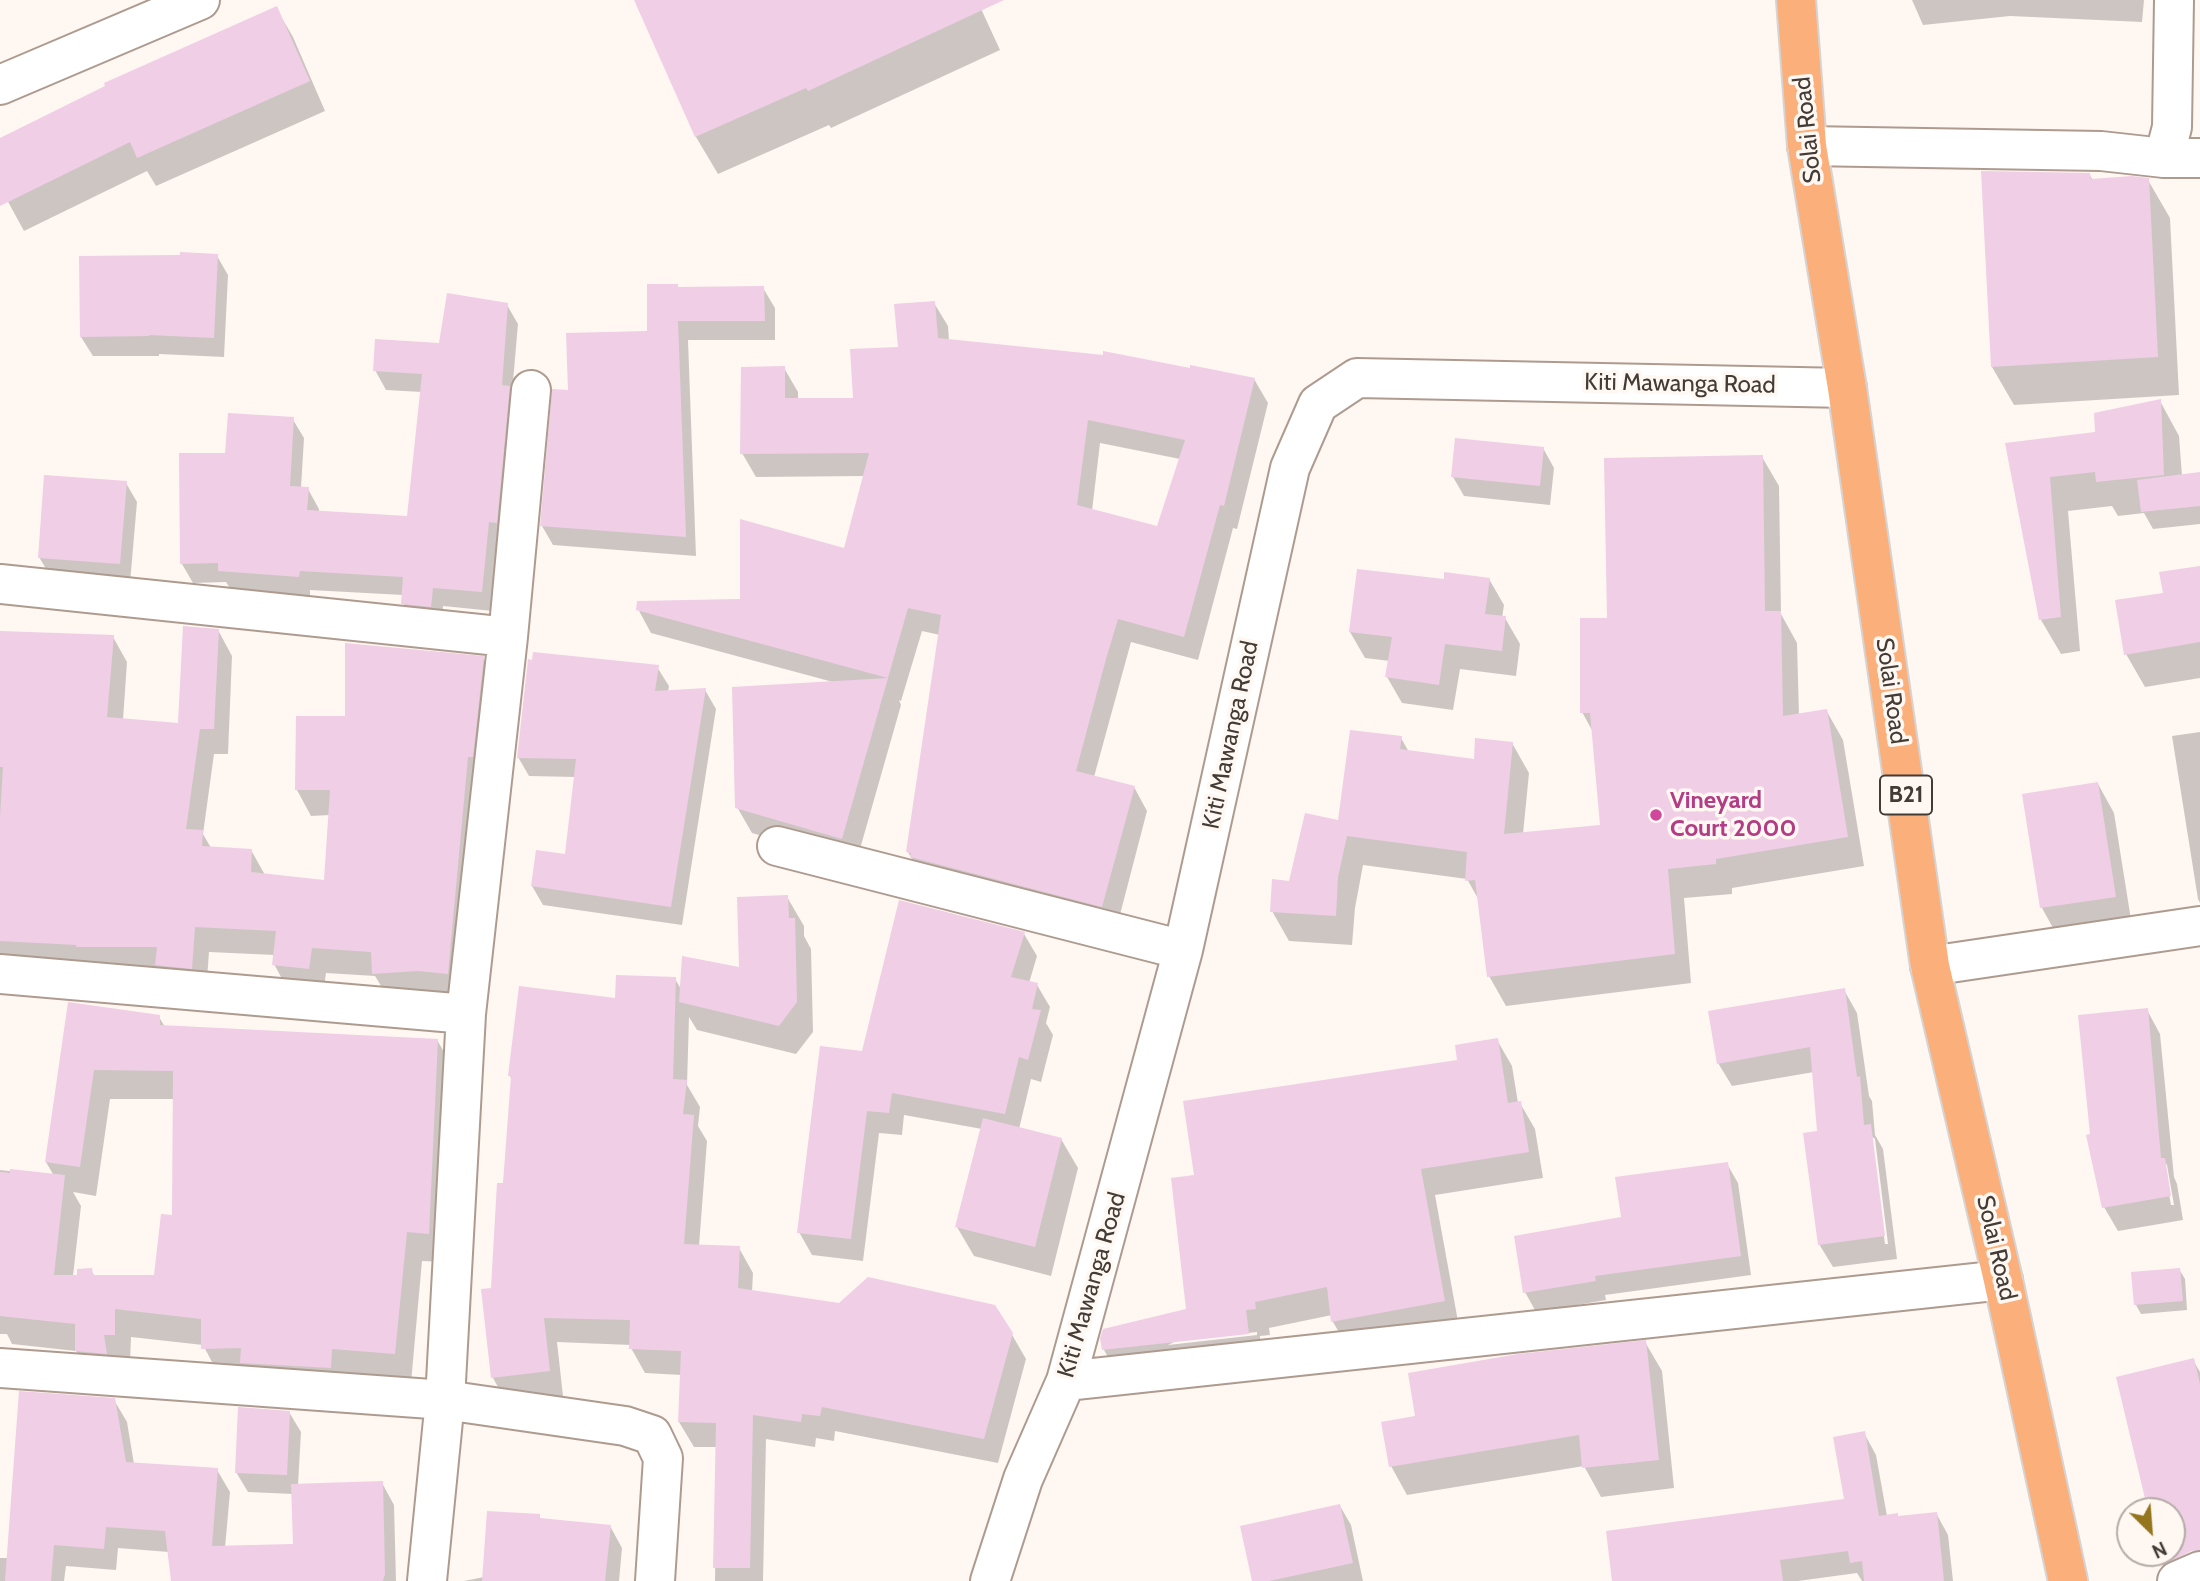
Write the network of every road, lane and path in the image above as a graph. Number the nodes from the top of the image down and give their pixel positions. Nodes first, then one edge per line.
1 (200, 0) edge
2 (1796, 0) edge
3 (2175, 0) edge
4 (0, 85) edge
5 (1807, 146) junction
6 (2182, 158) edge
7 (1847, 388) junction
8 (531, 390) dead end
9 (0, 584) edge
10 (508, 637) junction
11 (777, 846) dead end
12 (2200, 926) edge
13 (1183, 950) junction
14 (1930, 966) junction
15 (0, 974) edge
16 (466, 1014) junction
17 (2003, 1280) junction
18 (0, 1368) edge
19 (1066, 1381) junction
20 (445, 1400) junction
21 (2200, 1571) edge
22 (427, 1581) edge
23 (655, 1581) edge
24 (990, 1581) edge
25 (2068, 1581) edge
26 (2177, 1581) edge

1 - 4 street
2 - 5 highway, Solai Road / B21
3 - 6 street
5 - 6 street
5 - 7 highway, Solai Road / B21
7 - 13 street, Kiti Mawanga Road
7 - 14 highway, Solai Road / B21
8 - 10 street
9 - 10 street
10 - 16 street
11 - 13 street
12 - 14 street
13 - 19 street, Kiti Mawanga Road
14 - 17 highway, Solai Road / B21
15 - 16 street
16 - 20 street
17 - 19 street
17 - 25 highway, Solai Road / B21
18 - 20 street
19 - 24 street, Kiti Mawanga Road
20 - 22 street
20 - 23 street
21 - 26 street

